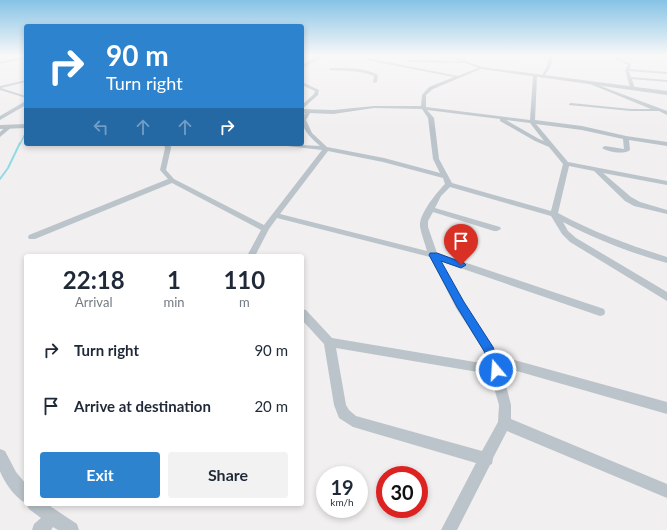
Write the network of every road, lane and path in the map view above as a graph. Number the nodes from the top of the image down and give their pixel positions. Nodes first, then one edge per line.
1 (451, 80) edge
2 (535, 80) edge
3 (565, 80) edge
4 (630, 80) edge
5 (651, 80) edge
6 (24, 81) edge
7 (667, 81) edge
8 (592, 83) junction
9 (304, 84) edge
10 (0, 88) edge
11 (633, 89) junction
12 (667, 93) edge
13 (24, 96) edge
14 (24, 104) edge
15 (570, 104) dead end
16 (423, 108) junction
17 (658, 110) junction
18 (304, 111) edge
19 (667, 113) edge
20 (497, 117) junction
21 (0, 118) edge
22 (304, 122) edge
23 (532, 122) junction
24 (10, 126) junction
25 (24, 126) edge
26 (0, 127) edge
27 (0, 135) edge
28 (626, 138) junction
29 (667, 144) edge
30 (168, 146) edge
31 (303, 146) edge
32 (552, 146) junction
33 (605, 148) dead end
34 (326, 149) junction
35 (566, 164) junction
36 (596, 170) junction
37 (172, 180) junction
38 (447, 180) junction
39 (667, 183) edge
40 (432, 209) junction
41 (667, 212) edge
42 (554, 214) junction
43 (275, 215) junction
44 (265, 229) junction
45 (497, 229) dead end
46 (32, 238) dead end
47 (252, 254) edge
48 (433, 255) junction
49 (667, 260) edge
50 (667, 297) edge
51 (600, 312) dead end
52 (304, 315) edge
53 (329, 342) junction
54 (494, 364) junction
55 (667, 408) edge
56 (504, 423) junction
57 (0, 456) edge
58 (487, 459) junction
59 (667, 491) edge
60 (24, 493) edge
61 (37, 506) edge
62 (52, 517) junction
63 (40, 530) edge
64 (71, 530) edge
65 (449, 530) edge

1 - 16 street
2 - 23 street
3 - 8 street
4 - 11 street
5 - 7 street
6 - 10 street
8 - 11 street
8 - 17 street
9 - 18 street
10 - 13 street
11 - 12 street
14 - 21 street
15 - 17 street
16 - 18 street
16 - 20 street
16 - 38 street
17 - 19 street
20 - 23 street
20 - 32 street
22 - 34 street
23 - 28 street
23 - 32 street
24 - 25 street
24 - 26 street
24 - 27 street
28 - 29 street
28 - 33 street
30 - 37 street
31 - 34 street
32 - 35 street
34 - 38 street
34 - 43 street
35 - 36 street
35 - 42 street
36 - 39 street
36 - 41 street
37 - 44 street
37 - 46 street
38 - 40 street
38 - 42 street
40 - 45 street
40 - 48 street
42 - 49 street
42 - 50 street
43 - 44 street
43 - 48 street
44 - 47 street
48 - 51 street
48 - 54 street
52 - 53 street
53 - 54 street
53 - 58 street
54 - 55 street
54 - 56 street
56 - 58 street
56 - 59 street
57 - 60 street
58 - 65 street
61 - 62 street
62 - 63 street
62 - 64 street

